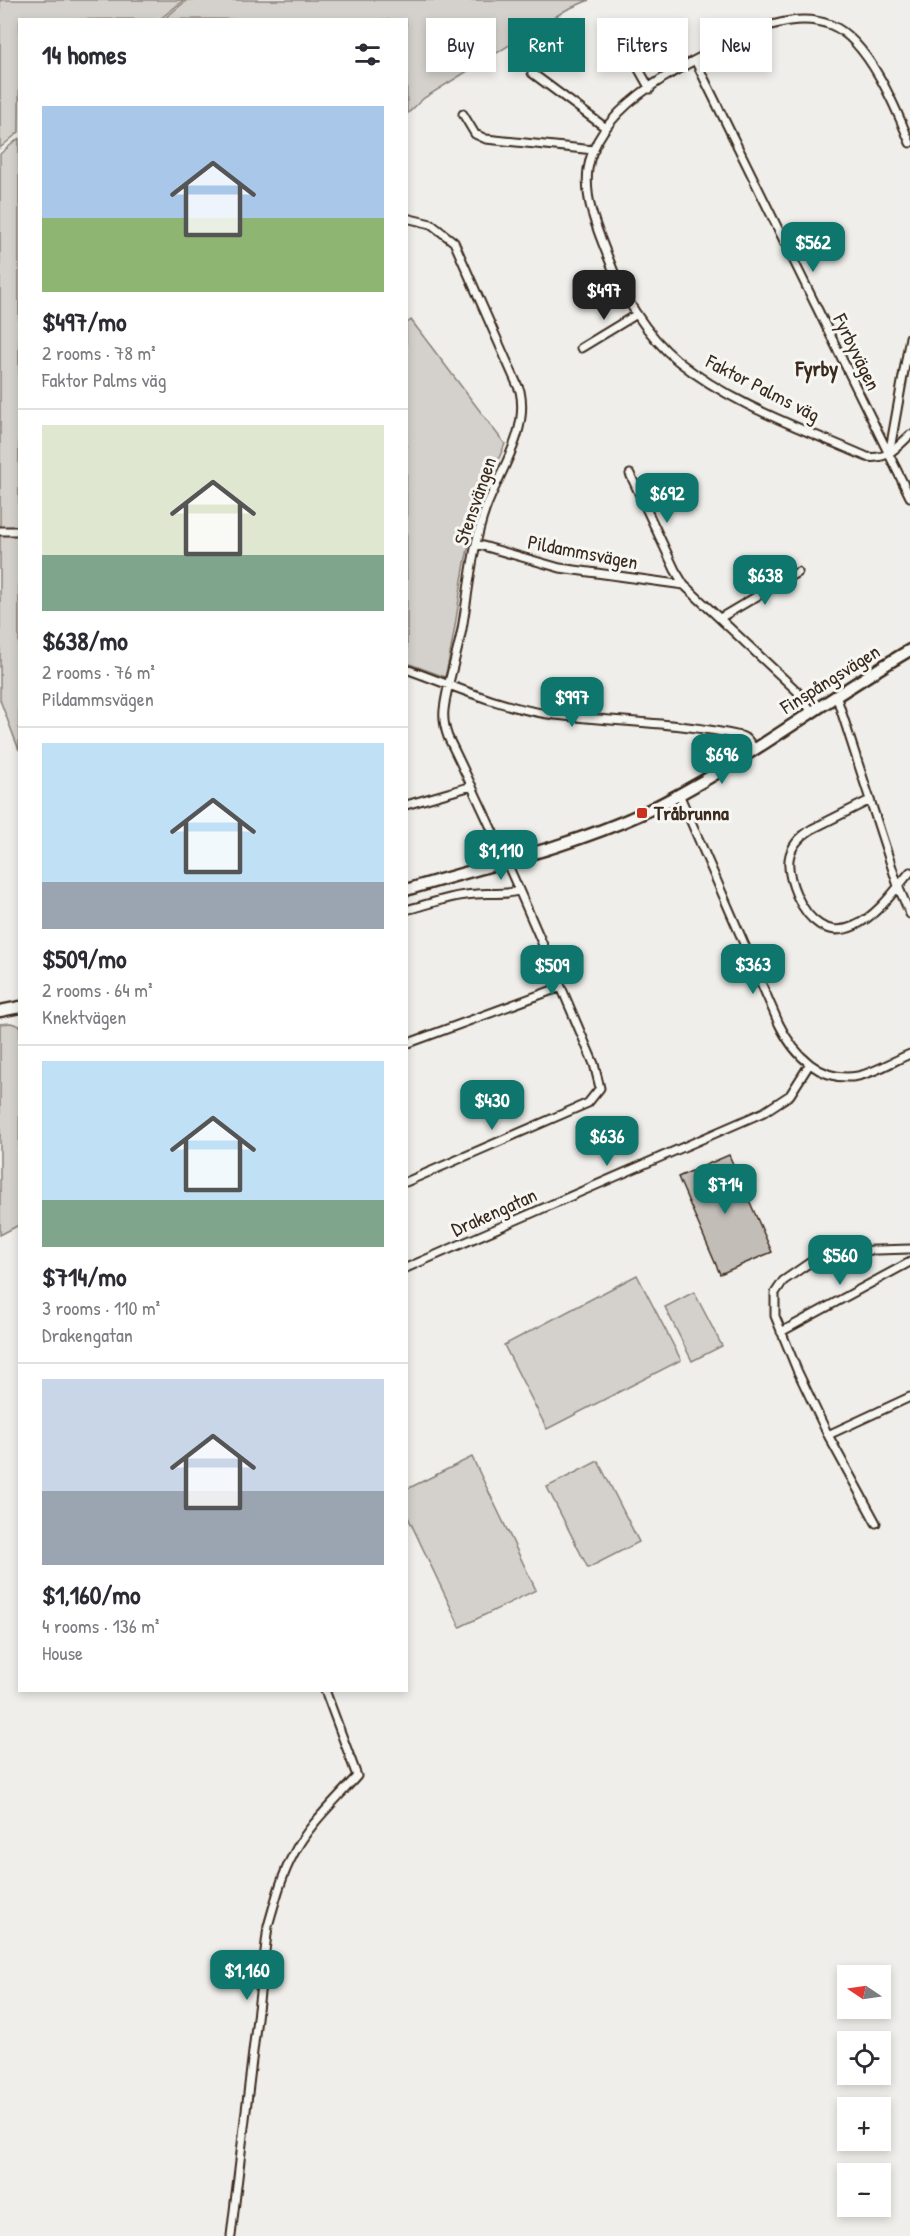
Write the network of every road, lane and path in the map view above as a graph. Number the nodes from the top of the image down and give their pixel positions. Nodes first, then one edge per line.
1 (695, 60) junction
2 (641, 72) edge
3 (532, 73) dead end
4 (651, 89) junction
5 (463, 114) dead end
6 (606, 128) junction
7 (910, 143) edge
8 (594, 150) junction
9 (408, 218) edge
10 (637, 314) junction
11 (910, 337) edge
12 (581, 348) dead end
13 (910, 435) edge
14 (889, 455) junction
15 (630, 474) dead end
16 (910, 497) edge
17 (0, 531) edge
18 (18, 531) edge
19 (476, 544) junction
20 (798, 572) dead end
21 (684, 585) junction
22 (720, 618) junction
23 (910, 650) edge
24 (408, 670) edge
25 (450, 684) junction
26 (836, 695) junction
27 (812, 712) junction
28 (754, 748) junction
29 (472, 786) junction
30 (679, 794) junction
31 (870, 800) junction
32 (408, 804) edge
33 (507, 862) junction
34 (910, 872) edge
35 (898, 886) junction
36 (408, 889) edge
37 (518, 891) junction
38 (408, 909) edge
39 (910, 914) edge
40 (561, 987) junction
41 (18, 1006) edge
42 (0, 1011) edge
43 (408, 1043) edge
44 (910, 1054) edge
45 (809, 1065) junction
46 (408, 1181) edge
47 (910, 1249) edge
48 (910, 1262) edge
49 (408, 1267) edge
50 (781, 1332) junction
51 (910, 1397) edge
52 (828, 1435) junction
53 (876, 1523) dead end
54 (326, 1692) edge
55 (231, 2236) edge

1 - 4 street, Faktor Palms väg
1 - 7 street, Faktor Palms väg
1 - 14 street, Fyrbyvägen
2 - 4 street
3 - 6 street
4 - 6 street, Faktor Palms väg
5 - 8 street
6 - 8 street, Faktor Palms väg
8 - 10 street, Faktor Palms väg
9 - 19 street, Stensvängen
10 - 12 street
10 - 14 street, Faktor Palms väg
11 - 14 street
13 - 14 street
14 - 16 street, Fyrbyvägen
15 - 21 street, Pildammsvägen
17 - 18 street
19 - 21 street, Pildammsvägen
19 - 25 street, Stensvängen
20 - 22 street
21 - 22 street, Pildammsvägen
22 - 27 street, Pildammsvägen
23 - 26 main road, Finspångsvägen
24 - 25 street
25 - 28 street
25 - 29 street, Stensvängen
26 - 27 main road, Finspångsvägen
26 - 31 street
27 - 28 main road, Finspångsvägen
28 - 30 main road, Finspångsvägen
29 - 32 street
29 - 33 street, Stensvängen
30 - 33 main road, Finspångsvägen
30 - 45 street
31 - 35 street
31 - 35 street
33 - 36 main road, Finspångsvägen
33 - 37 street, Stensvängen
34 - 35 street
35 - 39 street
37 - 38 street
37 - 40 street, Stensvängen
40 - 43 street
40 - 46 street, Stensvängen
41 - 42 main road
44 - 45 street
45 - 49 street, Drakengatan
47 - 50 street
48 - 50 street
50 - 52 street
51 - 52 street
52 - 53 street
54 - 55 street

